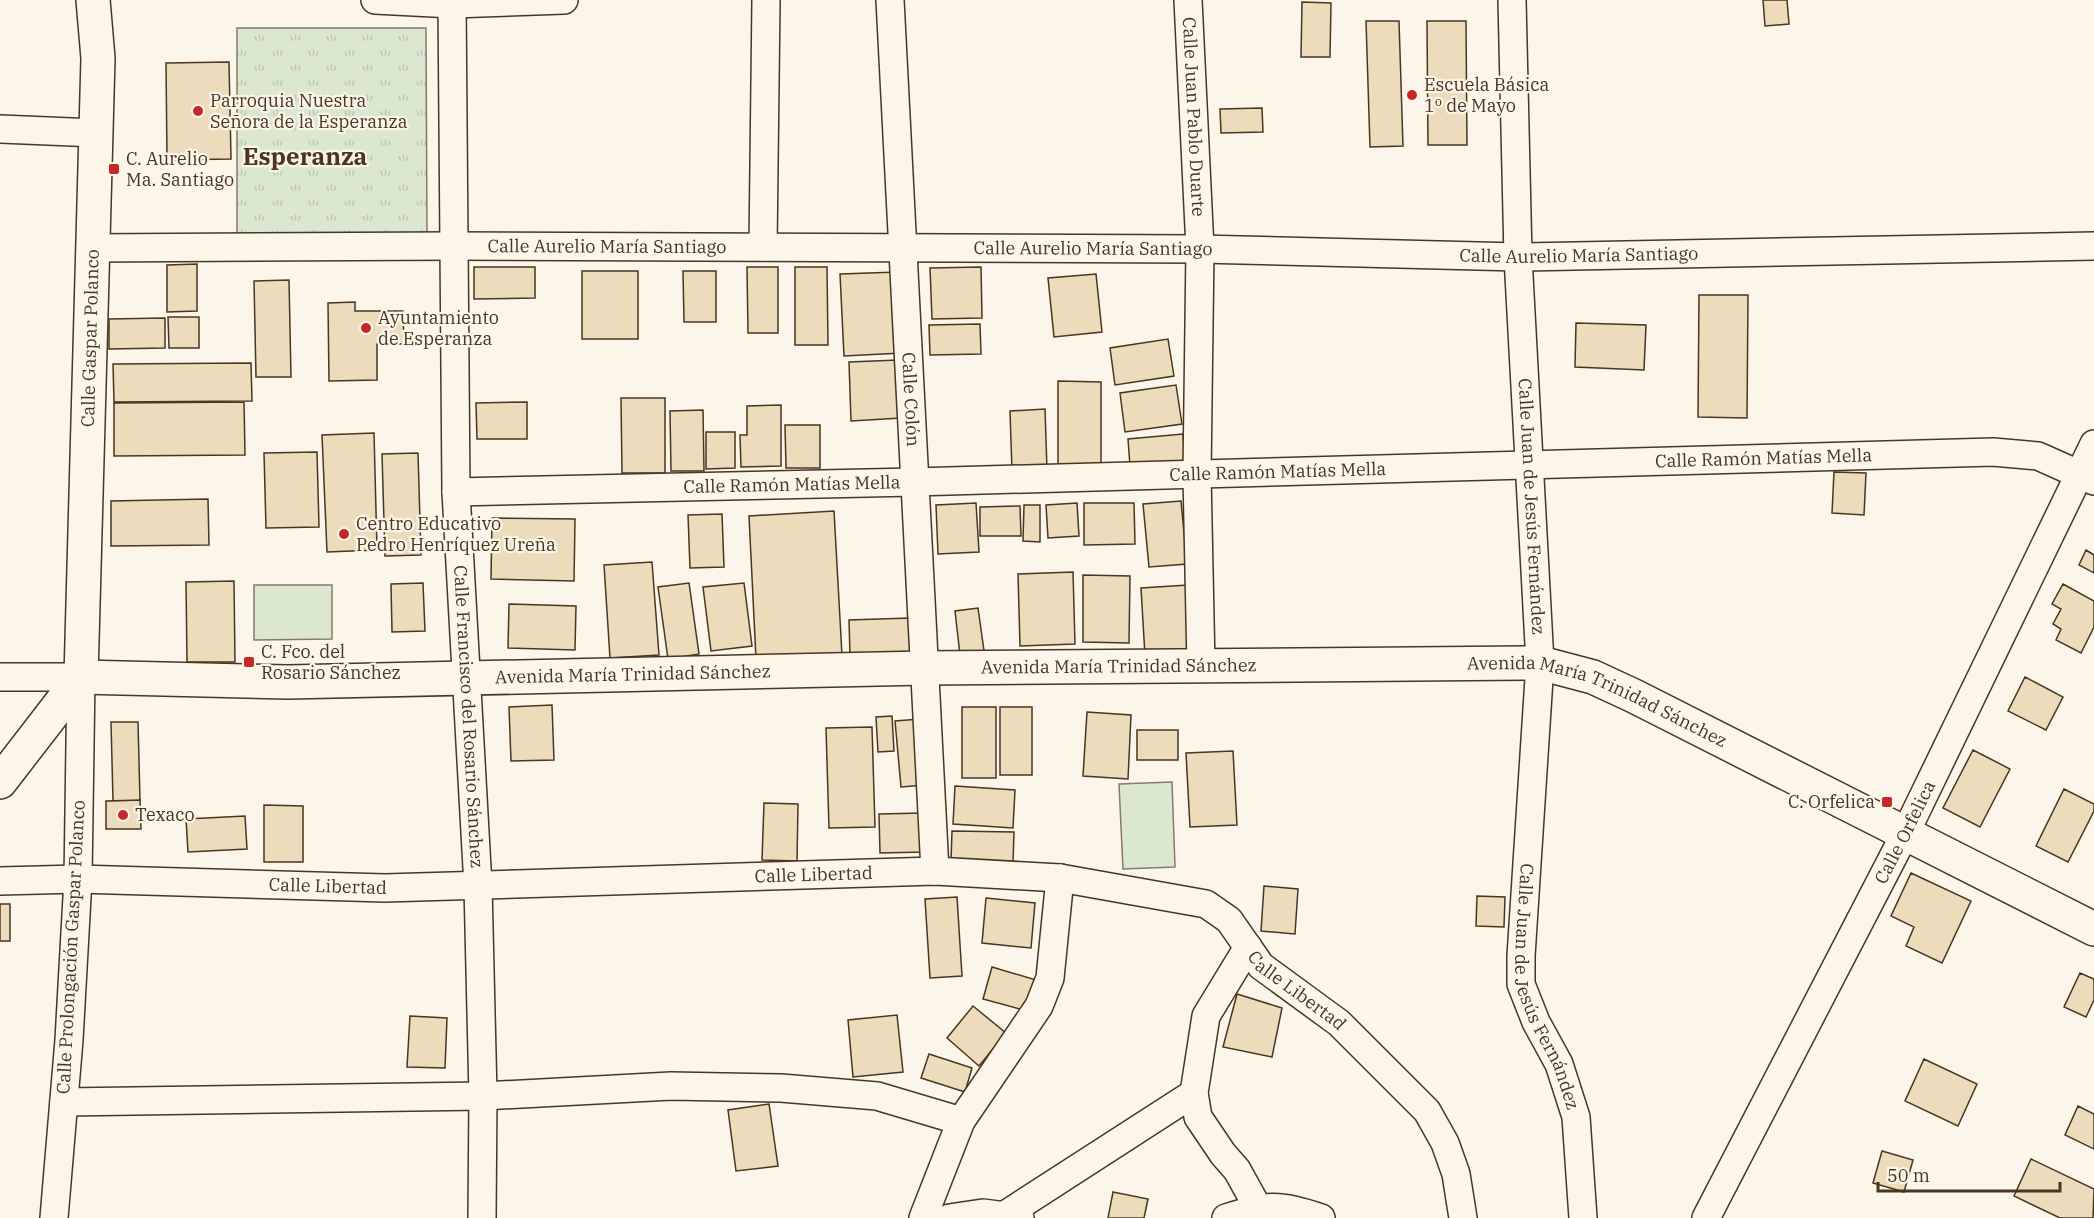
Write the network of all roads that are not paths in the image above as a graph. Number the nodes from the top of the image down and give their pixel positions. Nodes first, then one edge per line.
1 (93, 0) edge
2 (375, 0) edge
3 (564, 0) edge
4 (766, 0) edge
5 (891, 0) edge
6 (1188, 0) edge
7 (1512, 0) edge
8 (452, 2) edge
9 (0, 129) edge
10 (96, 133) junction
11 (453, 246) junction
12 (2094, 246) edge
13 (763, 247) junction
14 (91, 248) junction
15 (904, 248) junction
16 (1200, 249) junction
17 (1518, 257) junction
18 (2094, 444) edge
19 (1529, 464) junction
20 (1197, 475) junction
21 (2087, 477) edge
22 (914, 482) junction
23 (456, 492) junction
24 (1540, 663) junction
25 (1201, 666) junction
26 (925, 668) junction
27 (81, 676) junction
28 (465, 676) junction
29 (0, 677) edge
30 (0, 782) edge
31 (1906, 832) junction
32 (935, 871) junction
33 (1060, 878) junction
34 (78, 879) junction
35 (0, 881) edge
36 (478, 886) junction
37 (2094, 929) edge
38 (1248, 947) junction
39 (1194, 1093) junction
40 (483, 1096) junction
41 (64, 1102) junction
42 (961, 1121) junction
43 (1258, 1208) junction
44 (1012, 1216) edge
45 (54, 1218) edge
46 (482, 1218) edge
47 (923, 1218) edge
48 (949, 1218) edge
49 (1226, 1218) edge
50 (1321, 1218) edge
51 (1463, 1218) edge
52 (1584, 1218) edge
53 (1706, 1218) edge

1 - 10 main road, Calle Gaspar Polanco
2 - 8 street
3 - 8 street
4 - 13 street
5 - 15 street, Calle Colón
6 - 16 street, Calle Juan Pablo Duarte
7 - 17 street, Calle Juan de Jesús Fernández
8 - 11 street, Calle Francisco del Rosario Sánchez
9 - 10 street
10 - 14 main road, Calle Gaspar Polanco
11 - 13 street, Calle Aurelio María Santiago
11 - 14 street, Calle Aurelio María Santiago
11 - 23 street, Calle Francisco del Rosario Sánchez
12 - 17 street, Calle Aurelio María Santiago
13 - 15 street, Calle Aurelio María Santiago
14 - 27 main road, Calle Gaspar Polanco
15 - 16 street, Calle Aurelio María Santiago
15 - 22 street, Calle Colón
16 - 17 street, Calle Aurelio María Santiago
16 - 20 street, Calle Juan Pablo Duarte
17 - 19 street, Calle Juan de Jesús Fernández
18 - 21 street, Calle Orfelica
19 - 20 street, Calle Ramón Matías Mella
19 - 21 street, Calle Ramón Matías Mella
19 - 24 street, Calle Juan de Jesús Fernández
20 - 22 street, Calle Ramón Matías Mella
20 - 25 street, Calle Juan Pablo Duarte
21 - 31 street, Calle Orfelica
22 - 23 street, Calle Ramón Matías Mella
22 - 26 street, Calle Colón
23 - 28 street, Calle Francisco del Rosario Sánchez
24 - 25 main road, Avenida María Trinidad Sánchez
24 - 31 main road, Avenida María Trinidad Sánchez
24 - 52 street, Calle Juan de Jesús Fernández
25 - 26 main road, Avenida María Trinidad Sánchez
26 - 28 main road, Avenida María Trinidad Sánchez
26 - 32 street, Calle Colón
27 - 28 main road, Avenida María Trinidad Sánchez
27 - 29 street
27 - 30 main road
27 - 34 street, Calle Prolongación Gaspar Polanco
28 - 36 street, Calle Francisco del Rosario Sánchez
31 - 37 main road, Avenida María Trinidad Sánchez
31 - 53 street, Calle Orfelica
32 - 33 street, Calle Libertad
32 - 36 street, Calle Libertad
33 - 38 street, Calle Libertad
33 - 42 street
34 - 35 street, Calle Libertad
34 - 36 street, Calle Libertad
34 - 41 street, Calle Prolongación Gaspar Polanco
36 - 40 street, Calle Francisco del Rosario Sánchez
38 - 39 street
38 - 51 street, Calle Libertad
39 - 43 street
39 - 44 street
40 - 41 street
40 - 42 street
40 - 46 street, Calle Francisco del Rosario Sánchez
41 - 45 street, Calle Prolongación Gaspar Polanco
42 - 47 street
43 - 49 street
43 - 50 street
44 - 48 street

